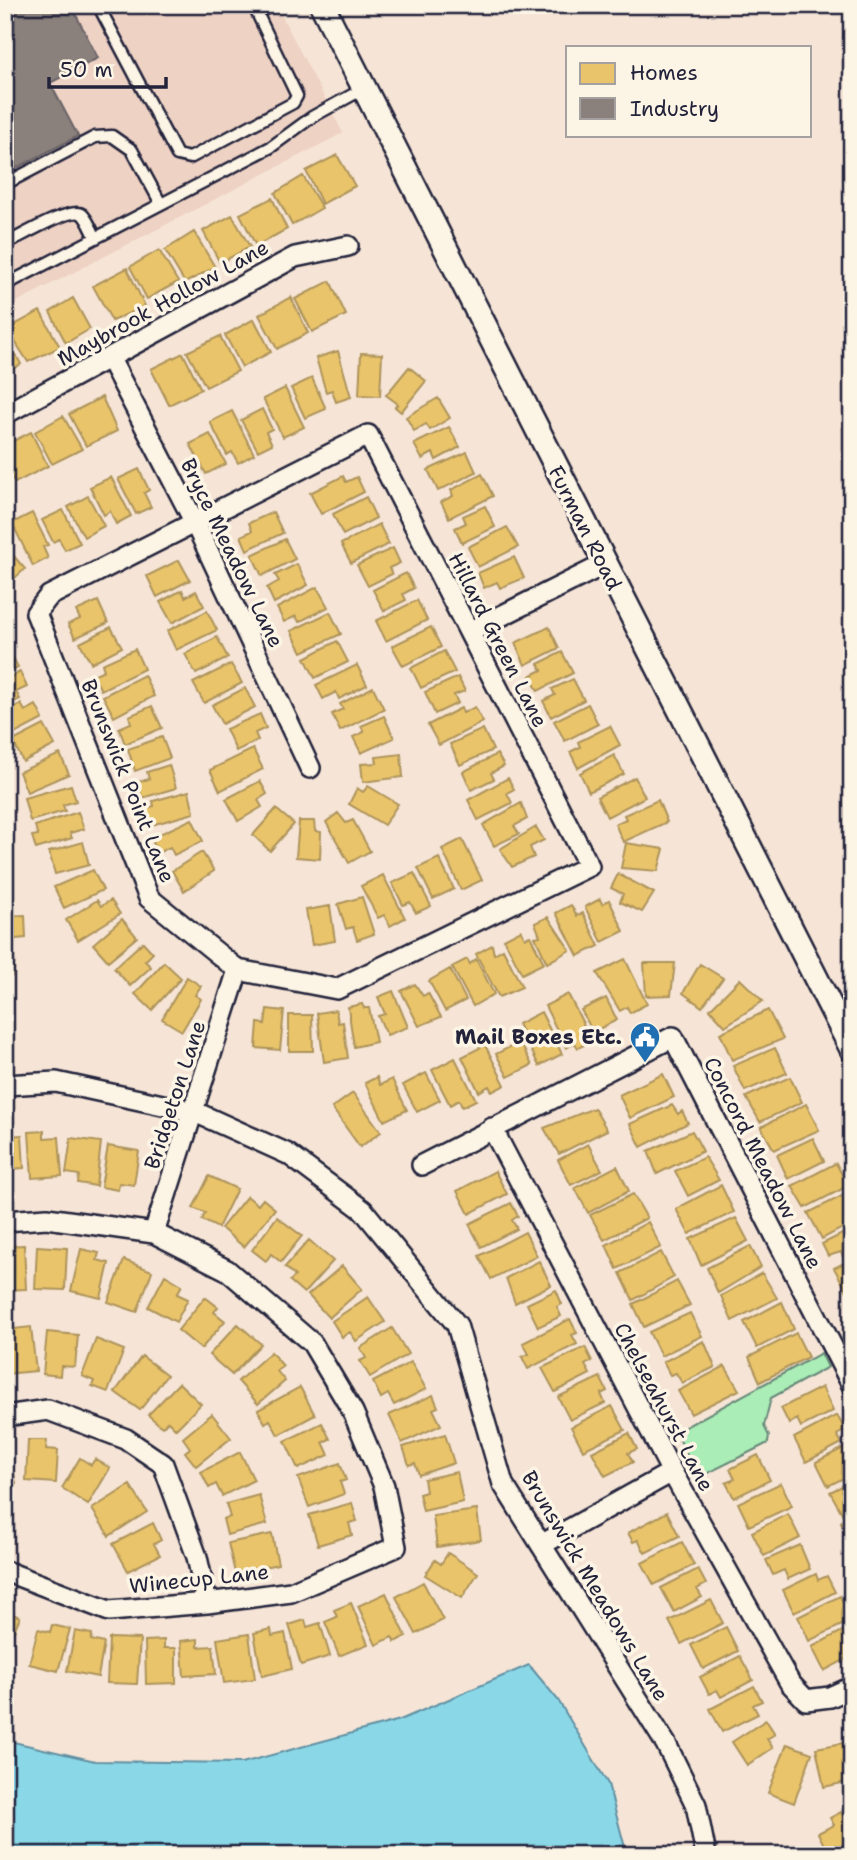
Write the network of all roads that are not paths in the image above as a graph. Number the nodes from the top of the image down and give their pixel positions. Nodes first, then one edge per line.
1 (98, 5) edge
2 (272, 5) edge
3 (322, 5) edge
4 (256, 9) edge
5 (364, 89) junction
6 (5, 184) edge
7 (161, 204) junction
8 (96, 238) junction
9 (5, 244) edge
10 (348, 246) dead end
11 (5, 285) edge
12 (110, 359) junction
13 (5, 414) edge
14 (195, 523) junction
15 (603, 565) junction
16 (468, 632) junction
17 (310, 768) dead end
18 (589, 866) joint
19 (238, 970) junction
20 (852, 1049) edge
21 (5, 1085) edge
22 (195, 1112) junction
23 (492, 1128) junction
24 (422, 1165) dead end
25 (5, 1222) edge
26 (154, 1233) junction
27 (850, 1375) edge
28 (5, 1416) edge
29 (672, 1472) junction
30 (541, 1545) junction
31 (5, 1571) edge
32 (207, 1604) junction
33 (852, 1687) edge
34 (706, 1855) edge

1 - 4 lane
2 - 4 lane
3 - 5 street, Furman Road
5 - 7 lane
5 - 15 street, Furman Road
6 - 7 lane
7 - 8 lane
8 - 9 lane
8 - 11 lane
10 - 12 street, Maybrook Hollow Lane
12 - 13 street, Maybrook Hollow Lane
12 - 14 street, Bryce Meadow Lane
14 - 16 street, Hillard Green Lane
14 - 17 street, Bryce Meadow Lane
14 - 19 street, Brunswick Point Lane
15 - 16 street
15 - 20 street, Furman Road
16 - 18 street, Hillard Green Lane
18 - 19 street, Brunswick Point Lane
19 - 22 street, Bridgeton Lane
21 - 22 street, Brunswick Meadows Lane
22 - 26 street, Bridgeton Lane
22 - 30 street, Brunswick Meadows Lane
23 - 24 street
23 - 27 street, Concord Meadow Lane
23 - 29 street, Chelseahurst Lane
25 - 26 street
26 - 32 street, Winecup Lane
28 - 32 street
29 - 30 street
29 - 33 street, Chelseahurst Lane
30 - 34 street, Brunswick Meadows Lane
31 - 32 street, Winecup Lane

